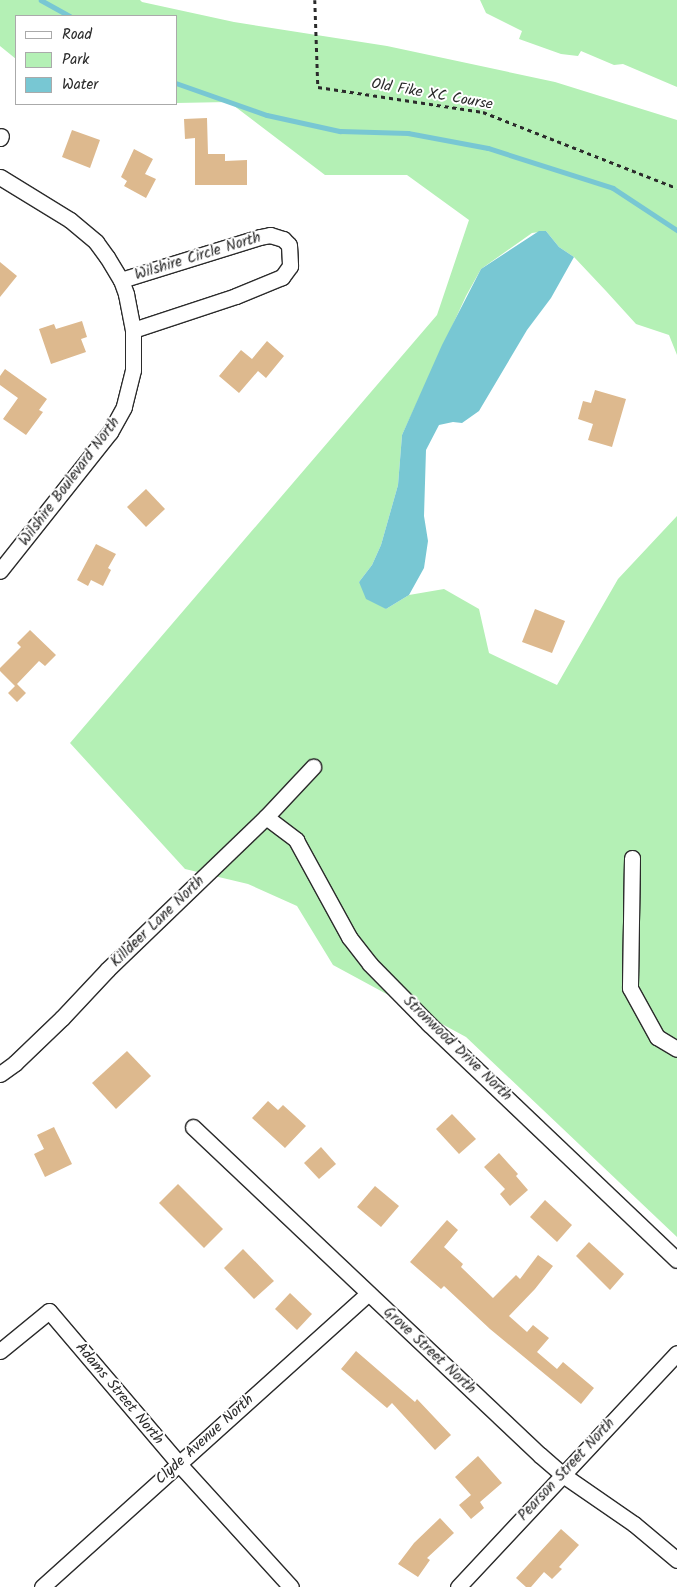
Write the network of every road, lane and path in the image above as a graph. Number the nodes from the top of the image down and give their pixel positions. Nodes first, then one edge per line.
1 (315, 0) edge
2 (0, 177) edge
3 (677, 188) edge
4 (121, 280) junction
5 (133, 330) junction
6 (2, 566) edge
7 (313, 767) dead end
8 (266, 817) junction
9 (632, 858) dead end
10 (677, 1050) edge
11 (0, 1074) edge
12 (193, 1127) dead end
13 (677, 1260) edge
14 (368, 1293) junction
15 (0, 1351) edge
16 (677, 1353) edge
17 (179, 1464) junction
18 (564, 1475) junction
19 (677, 1560) edge
20 (42, 1587) edge
21 (291, 1587) edge
22 (458, 1587) edge

1 - 3 path, Old Fike XC Course
2 - 4 street, Wilshire Boulevard North
4 - 5 street, Wilshire Boulevard North
4 - 5 street, Wilshire Circle North
5 - 6 street, Wilshire Boulevard North
7 - 8 street, Killdeer Lane North
8 - 11 street, Killdeer Lane North
8 - 13 street, Stronwood Drive North
9 - 10 street
12 - 14 street, Grove Street North
14 - 17 street, Clyde Avenue North
14 - 18 street, Grove Street North
15 - 17 street, Adams Street North
16 - 18 street, Pearson Street North
17 - 20 street, Clyde Avenue North
17 - 21 street, Adams Street North
18 - 19 street, Grove Street North
18 - 22 street, Pearson Street North

